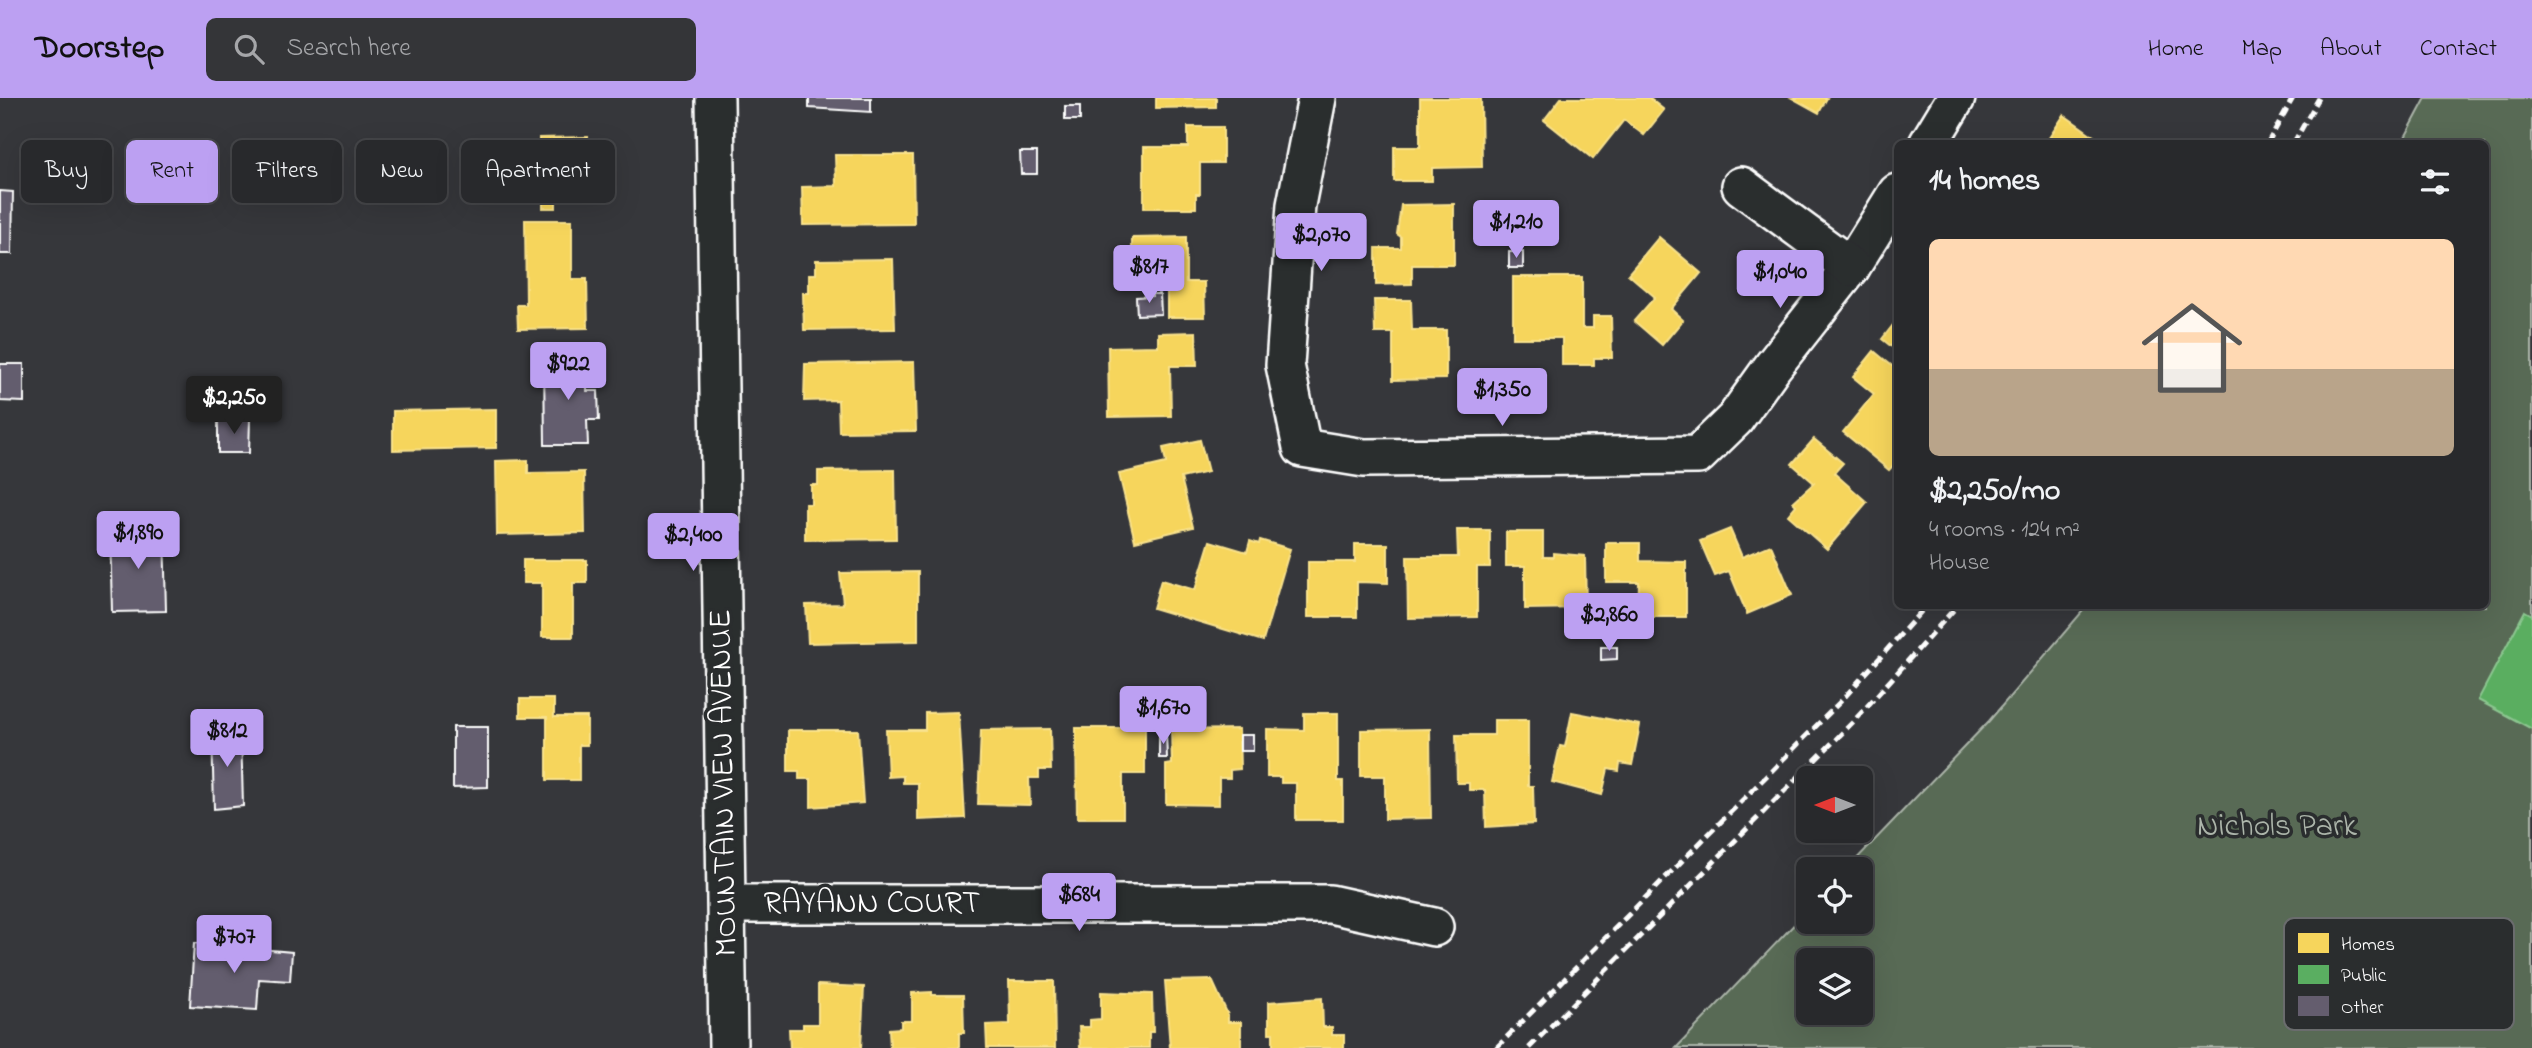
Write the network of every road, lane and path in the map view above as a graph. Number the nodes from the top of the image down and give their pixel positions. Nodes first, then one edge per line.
1 (715, 98) edge
2 (1317, 98) edge
3 (1956, 98) edge
4 (1930, 140) edge
5 (1741, 186) dead end
6 (1894, 199) edge
7 (1851, 267) junction
8 (728, 904) junction
9 (1434, 928) dead end
10 (728, 1048) edge

1 - 8 street, MOUNTAIN VIEW AVENUE
2 - 7 street
3 - 4 street
5 - 7 street
6 - 7 street
8 - 9 street, RAYANN COURT
8 - 10 street, MOUNTAIN VIEW AVENUE

